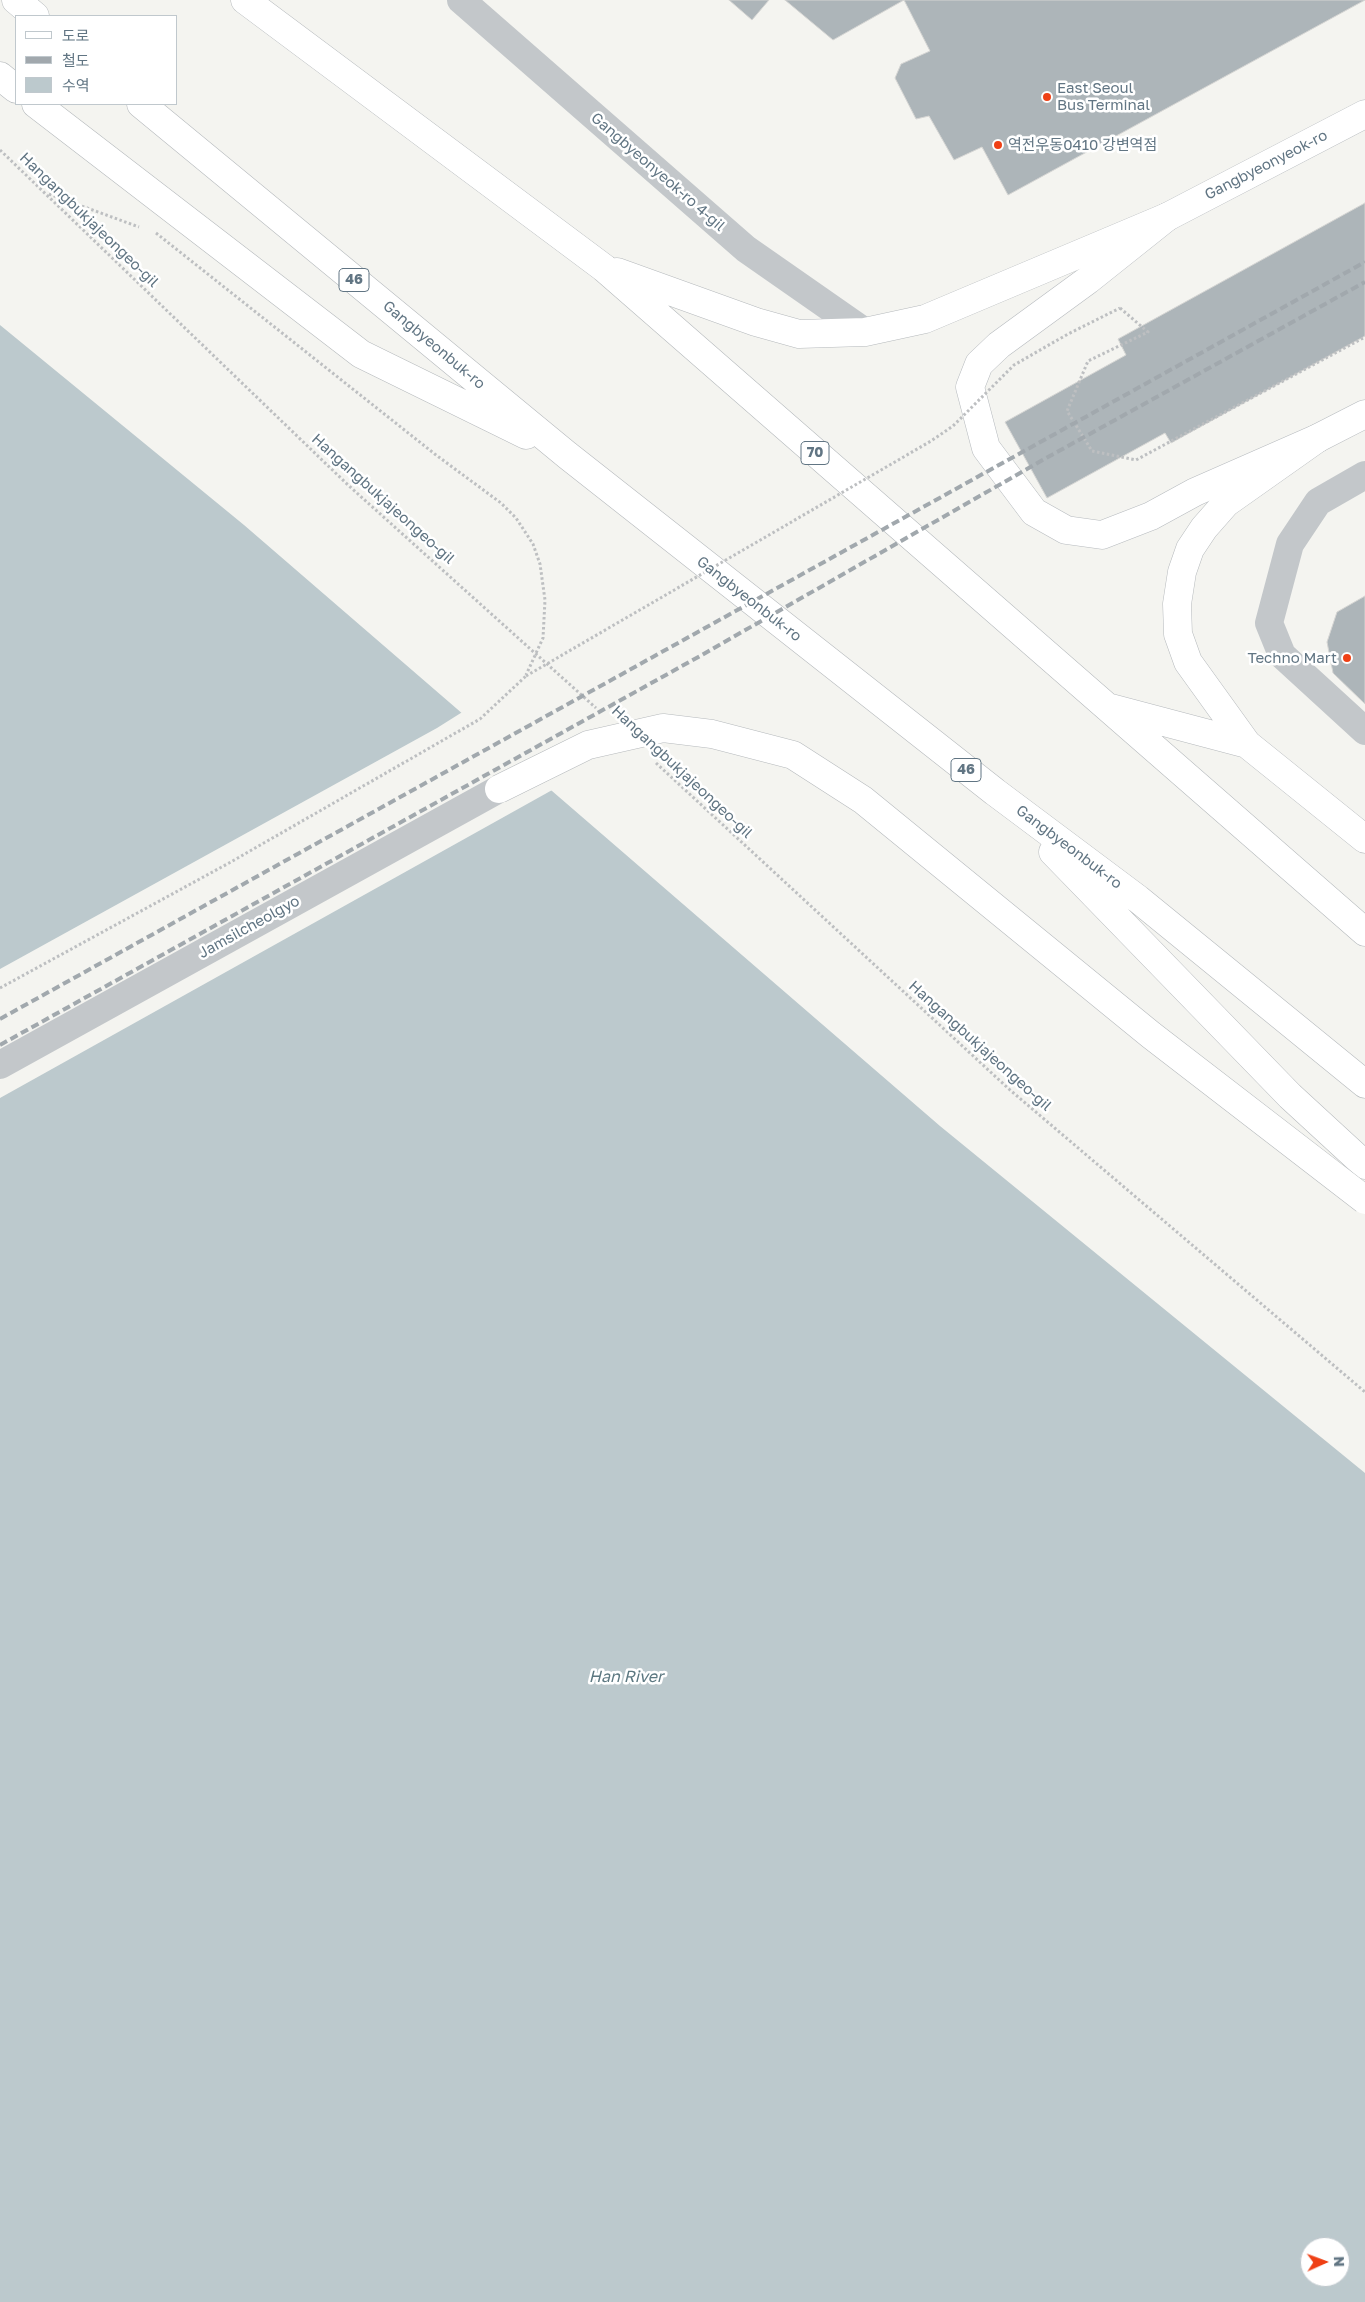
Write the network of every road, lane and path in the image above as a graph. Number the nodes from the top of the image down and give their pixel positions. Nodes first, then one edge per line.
1 (16, 0) edge
2 (245, 0) edge
3 (461, 0) edge
4 (35, 15) edge
5 (0, 76) edge
6 (15, 88) edge
7 (37, 105) edge
8 (143, 105) edge
9 (1365, 114) edge
10 (0, 150) edge
11 (47, 193) junction
12 (1168, 216) junction
13 (604, 268) junction
14 (865, 332) junction
15 (1365, 337) edge
16 (1365, 414) edge
17 (1318, 438) junction
18 (567, 455) junction
19 (1365, 475) edge
20 (526, 676) junction
21 (1105, 707) junction
22 (600, 712) dead end
23 (1365, 731) edge
24 (1247, 744) junction
25 (651, 759) dead end
26 (499, 789) joint
27 (995, 792) junction
28 (1365, 839) edge
29 (1365, 932) edge
30 (0, 988) edge
31 (0, 1066) edge
32 (1365, 1084) edge
33 (1365, 1165) edge
34 (1365, 1200) edge
35 (1365, 1392) edge

1 - 4 main road
2 - 13 main road, 70
3 - 14 street, Gangbyeonyeok-ro 4-gil
5 - 6 main road
7 - 18 main road
8 - 18 main road, Gangbyeonbuk-ro / 46
9 - 12 main road, Gangbyeonyeok-ro
10 - 11 path, Hangangbukjajeongeo-gil
11 - 20 path, bridge
11 - 22 path, Hangangbukjajeongeo-gil
12 - 14 main road
12 - 17 main road
13 - 14 main road
13 - 21 main road, 70
15 - 20 path, bridge
16 - 17 main road
17 - 24 main road
18 - 27 main road, Gangbyeonbuk-ro / 46
19 - 23 street
20 - 30 path
21 - 24 main road
21 - 29 main road, 70
24 - 28 main road
25 - 35 path, Hangangbukjajeongeo-gil
26 - 31 street, Jamsilcheolgyo
26 - 34 main road, bridge
27 - 32 main road, Gangbyeonbuk-ro / 46
27 - 33 main road

